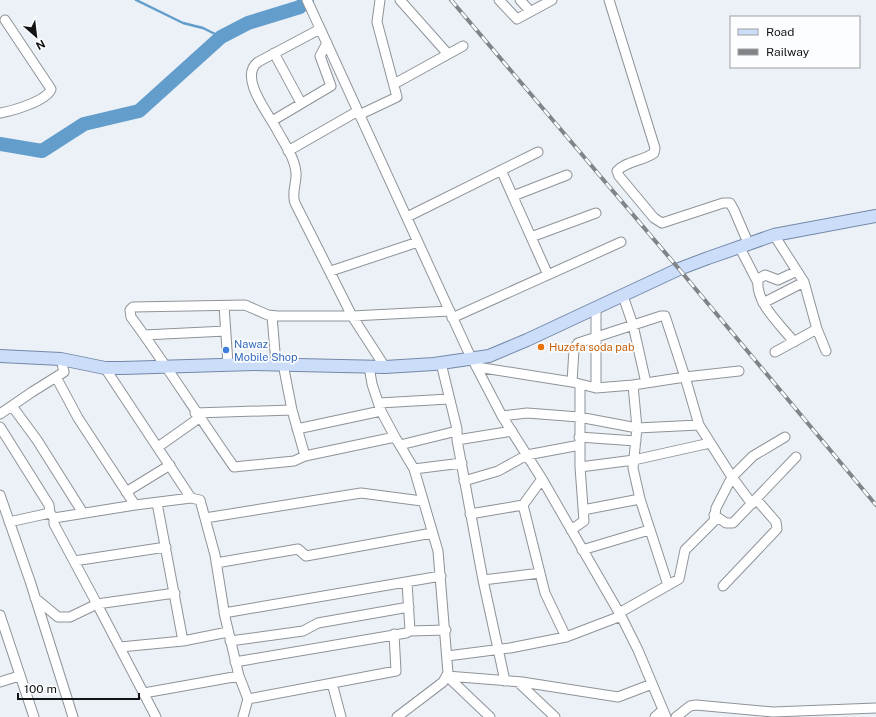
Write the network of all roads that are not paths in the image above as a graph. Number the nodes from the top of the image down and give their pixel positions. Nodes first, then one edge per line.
1 (307, 0) edge
2 (380, 0) edge
3 (400, 0) edge
4 (499, 0) edge
5 (520, 0) edge
6 (609, 0) edge
7 (546, 1) edge
8 (530, 11) junction
9 (5, 20) dead end
10 (320, 29) junction
11 (327, 43) junction
12 (463, 46) dead end
13 (274, 53) junction
14 (448, 54) junction
15 (394, 84) junction
16 (301, 103) junction
17 (0, 113) edge
18 (359, 113) junction
19 (272, 121) junction
20 (288, 151) junction
21 (538, 152) dead end
22 (501, 170) junction
23 (567, 175) dead end
24 (513, 196) junction
25 (596, 213) dead end
26 (876, 216) edge
27 (407, 217) junction
28 (774, 235) junction
29 (531, 237) junction
30 (418, 242) junction
31 (621, 242) dead end
32 (745, 246) junction
33 (331, 271) junction
34 (797, 271) junction
35 (548, 275) junction
36 (804, 282) junction
37 (758, 284) junction
38 (623, 296) junction
39 (763, 303) junction
40 (224, 306) junction
41 (596, 308) junction
42 (451, 314) junction
43 (272, 316) junction
44 (352, 316) junction
45 (633, 325) junction
46 (818, 329) junction
47 (226, 331) junction
48 (144, 335) junction
49 (597, 337) junction
50 (794, 342) junction
51 (826, 351) dead end
52 (775, 352) dead end
53 (0, 356) edge
54 (61, 359) junction
55 (441, 363) junction
56 (475, 363) junction
57 (228, 364) junction
58 (279, 364) junction
59 (167, 366) junction
60 (369, 366) junction
61 (385, 367) junction
62 (105, 368) junction
63 (739, 371) dead end
64 (56, 377) junction
65 (685, 377) junction
66 (576, 383) junction
67 (646, 383) junction
68 (633, 386) junction
69 (596, 388) junction
70 (449, 399) junction
71 (12, 406) junction
72 (380, 407) junction
73 (292, 410) junction
74 (0, 414) edge
75 (197, 415) junction
76 (502, 416) junction
77 (579, 417) junction
78 (699, 425) junction
79 (0, 427) edge
80 (637, 428) junction
81 (297, 429) junction
82 (512, 431) junction
83 (457, 436) junction
84 (786, 437) dead end
85 (397, 441) junction
86 (579, 441) junction
87 (636, 441) junction
88 (710, 443) junction
89 (158, 447) junction
90 (527, 455) junction
91 (305, 456) junction
92 (796, 457) dead end
93 (634, 460) junction
94 (170, 464) junction
95 (462, 464) junction
96 (580, 467) junction
97 (414, 469) junction
98 (732, 477) junction
99 (542, 479) junction
100 (464, 481) junction
101 (126, 492) junction
102 (0, 495) edge
103 (192, 498) junction
104 (640, 499) junction
105 (422, 501) junction
106 (754, 501) junction
107 (157, 503) junction
108 (135, 505) junction
109 (523, 506) junction
110 (583, 510) junction
111 (83, 513) junction
112 (470, 514) junction
113 (714, 515) junction
114 (52, 516) junction
115 (205, 518) junction
116 (9, 522) junction
117 (571, 530) junction
118 (649, 530) junction
119 (432, 533) junction
120 (166, 547) junction
121 (582, 550) junction
122 (74, 561) junction
123 (216, 562) junction
124 (540, 573) junction
125 (440, 576) junction
126 (483, 580) junction
127 (407, 582) junction
128 (668, 585) junction
129 (723, 586) dead end
130 (175, 593) junction
131 (35, 598) junction
132 (97, 604) junction
133 (409, 607) junction
134 (224, 613) junction
135 (620, 614) junction
136 (0, 615) edge
137 (446, 630) junction
138 (410, 631) junction
139 (228, 632) junction
140 (394, 634) junction
141 (566, 636) junction
142 (3, 637) edge
143 (182, 641) junction
144 (230, 641) junction
145 (120, 647) junction
146 (500, 649) junction
147 (447, 656) junction
148 (235, 662) junction
149 (19, 676) junction
150 (239, 676) junction
151 (447, 676) junction
152 (505, 681) junction
153 (0, 682) edge
154 (518, 682) junction
155 (332, 683) junction
156 (652, 684) junction
157 (144, 693) junction
158 (248, 699) junction
159 (876, 708) edge
160 (664, 713) edge
161 (774, 714) edge
162 (152, 716) edge
163 (34, 717) edge
164 (74, 717) edge
165 (243, 717) edge
166 (341, 717) edge
167 (397, 717) edge
168 (490, 717) edge
169 (555, 717) edge
170 (655, 717) edge
171 (676, 717) edge

1 - 10 street
2 - 15 street
3 - 14 street
4 - 8 street
5 - 8 street
6 - 32 street
7 - 8 street
9 - 17 street
10 - 11 street
10 - 13 street
11 - 16 street
11 - 18 street
12 - 14 street
13 - 16 street
13 - 19 street
14 - 15 street
15 - 18 street
16 - 19 street
18 - 20 street
18 - 27 street
19 - 20 street
20 - 33 street
21 - 22 street
22 - 24 street
22 - 27 street
23 - 24 street
24 - 29 street
25 - 29 street
26 - 28 main road
27 - 30 street
28 - 32 main road
28 - 34 street
29 - 35 street
30 - 33 street
30 - 42 street
31 - 35 street
32 - 37 street
32 - 38 main road
33 - 44 street
34 - 36 street
34 - 37 street
35 - 42 street
36 - 39 street
36 - 46 street
37 - 39 street
38 - 41 main road
38 - 45 street
39 - 50 street
40 - 43 street
40 - 47 street
40 - 48 street
41 - 49 street
41 - 56 main road
42 - 44 street
42 - 56 street
43 - 44 street
43 - 58 street
44 - 61 street
45 - 49 street
45 - 65 street
45 - 67 street
46 - 50 street
46 - 51 street
47 - 48 street
47 - 57 street
48 - 59 street
49 - 66 street
49 - 69 street
50 - 52 street
53 - 54 main road
54 - 62 main road
54 - 64 street
55 - 56 main road
55 - 61 main road
55 - 70 street
56 - 66 street
56 - 76 street
57 - 58 main road
57 - 59 main road
58 - 60 main road
58 - 73 street
59 - 62 main road
59 - 75 street
60 - 61 main road
60 - 72 street
62 - 89 street
63 - 65 street
64 - 71 street
64 - 101 street
65 - 67 street
65 - 78 street
66 - 69 street
66 - 77 street
67 - 68 street
68 - 69 street
68 - 80 street
70 - 72 street
70 - 83 street
71 - 74 street
71 - 111 street
72 - 81 street
72 - 85 street
73 - 75 street
73 - 81 street
75 - 89 street
75 - 91 street
76 - 77 street
76 - 82 street
77 - 80 street
77 - 86 street
78 - 80 street
78 - 88 street
79 - 114 street
80 - 87 street
81 - 91 street
82 - 83 street
82 - 90 street
83 - 85 street
83 - 95 street
84 - 98 street
85 - 91 street
85 - 97 street
86 - 87 street
86 - 90 street
86 - 96 street
87 - 93 street
88 - 93 street
88 - 98 street
89 - 94 street
90 - 99 street
90 - 100 street
92 - 106 street
93 - 96 street
93 - 104 street
94 - 101 street
94 - 103 street
95 - 97 street
95 - 100 street
96 - 110 street
97 - 105 street
98 - 106 street
98 - 113 street
99 - 109 street
99 - 117 street
100 - 112 street
101 - 108 street
102 - 116 street
103 - 107 street
103 - 115 street
104 - 110 street
104 - 118 street
105 - 115 street
105 - 119 street
106 - 113 street
106 - 129 street
107 - 108 street
107 - 120 street
108 - 111 street
109 - 112 street
109 - 124 street
110 - 117 street
111 - 114 street
112 - 126 street
113 - 128 street
114 - 116 street
114 - 122 street
115 - 123 street
116 - 131 street
117 - 121 street
118 - 121 street
118 - 128 street
119 - 123 street
119 - 125 street
120 - 122 street
120 - 130 street
121 - 135 street
122 - 132 street
123 - 134 street
124 - 126 street
124 - 141 street
125 - 127 street
125 - 137 street
126 - 146 street
127 - 133 street
127 - 134 street
128 - 135 street
130 - 132 street
130 - 143 street
131 - 132 street
131 - 164 street
132 - 145 street
133 - 138 street
133 - 144 street
134 - 139 street
135 - 141 street
135 - 156 street
136 - 142 street
137 - 138 street
137 - 147 street
138 - 140 street
139 - 143 street
139 - 144 street
140 - 148 street
140 - 155 street
141 - 146 street
142 - 149 street
143 - 145 street
144 - 148 street
145 - 157 street
146 - 147 street
146 - 152 street
147 - 151 street
148 - 150 street
149 - 153 street
149 - 163 street
150 - 157 street
150 - 158 street
151 - 152 street
151 - 167 street
151 - 168 street
152 - 154 street
154 - 156 street
154 - 169 street
155 - 158 street
155 - 166 street
156 - 160 street
157 - 162 street
158 - 165 street
159 - 161 street
160 - 170 street
161 - 171 street

